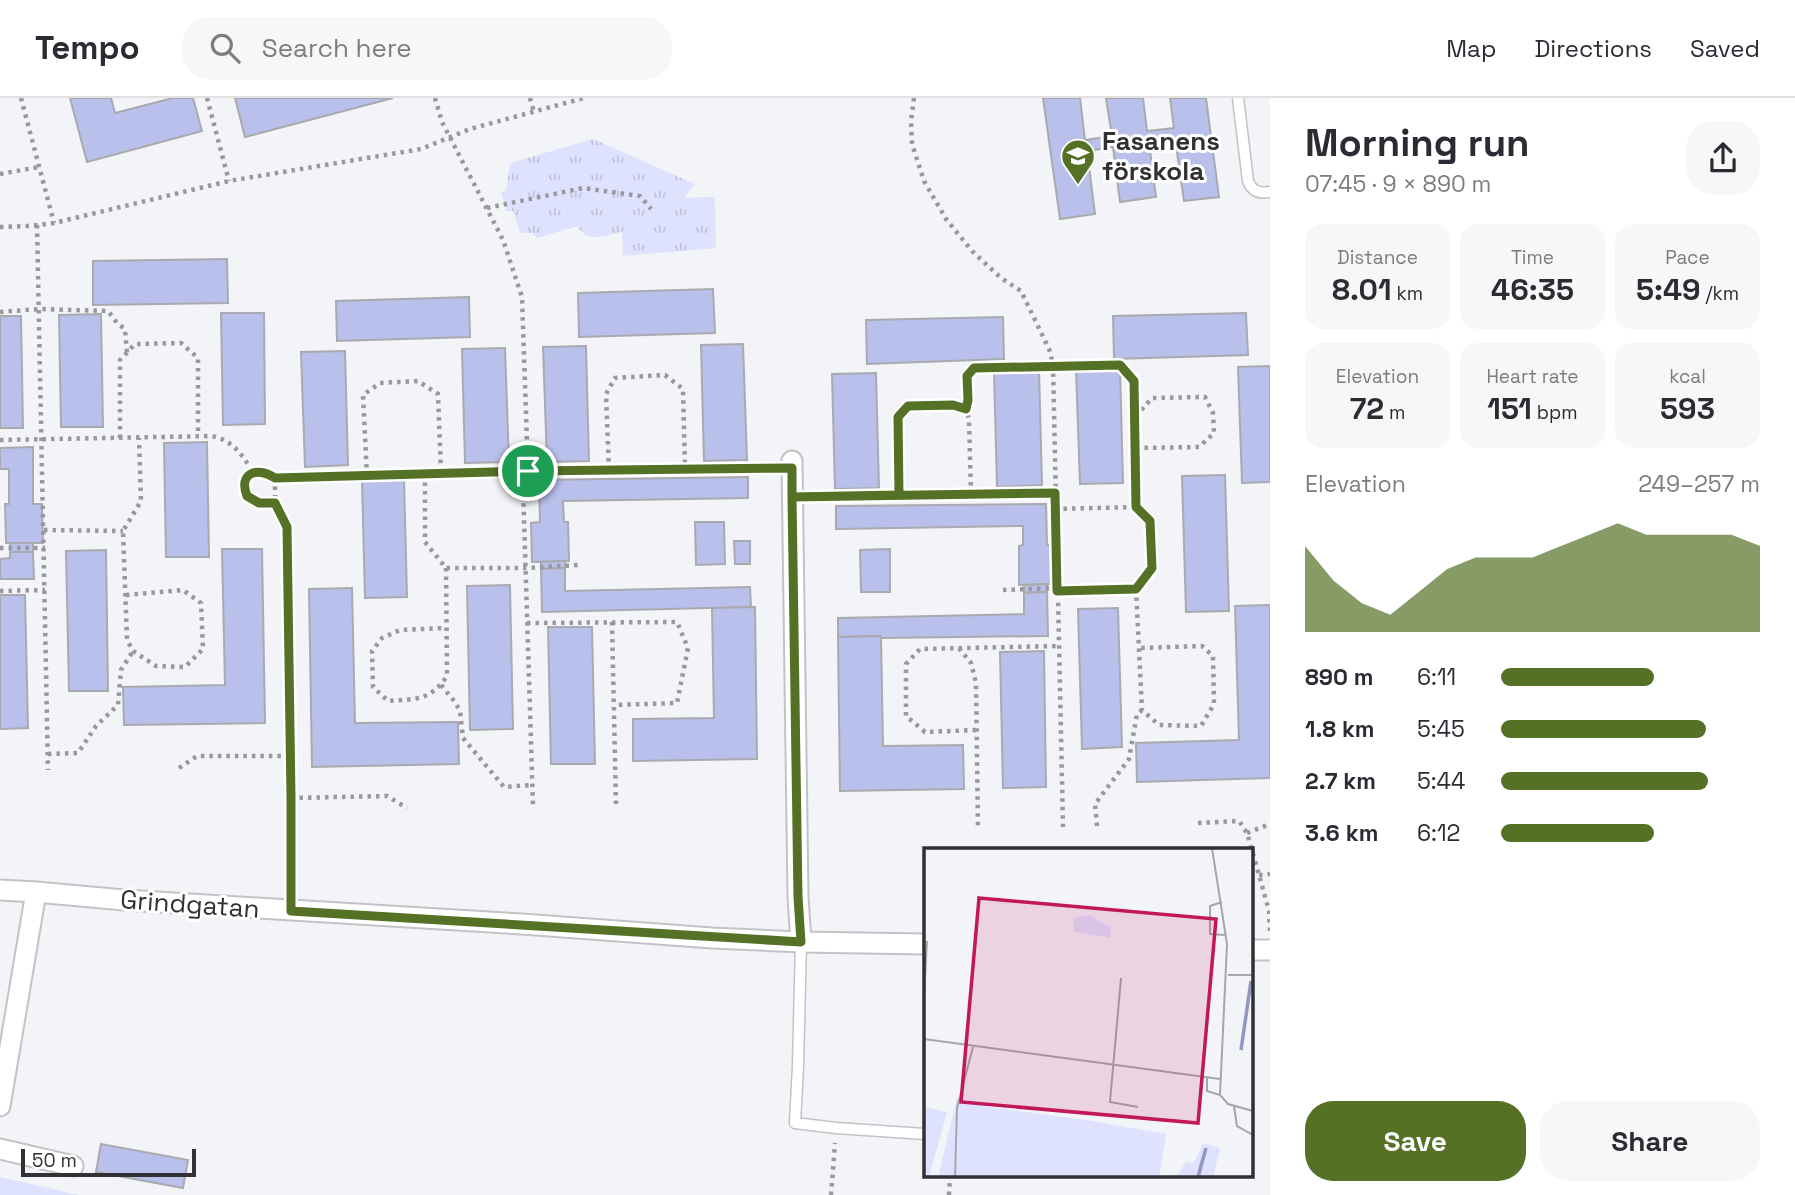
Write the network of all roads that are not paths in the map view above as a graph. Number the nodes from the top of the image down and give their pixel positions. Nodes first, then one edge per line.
1 (1238, 98) edge
2 (1270, 192) edge
3 (792, 464) road end
4 (0, 890) edge
5 (36, 892) junction
6 (801, 942) junction
7 (924, 944) edge
8 (1252, 950) edge
9 (1270, 950) edge
10 (0, 1106) edge
11 (924, 1134) edge
12 (0, 1149) edge
13 (73, 1166) dead end

1 - 2 lane
3 - 6 street
4 - 5 street, Grindgatan
5 - 6 street, Grindgatan
5 - 10 street
6 - 7 street, Grindgatan
6 - 11 lane
8 - 9 street
12 - 13 street

